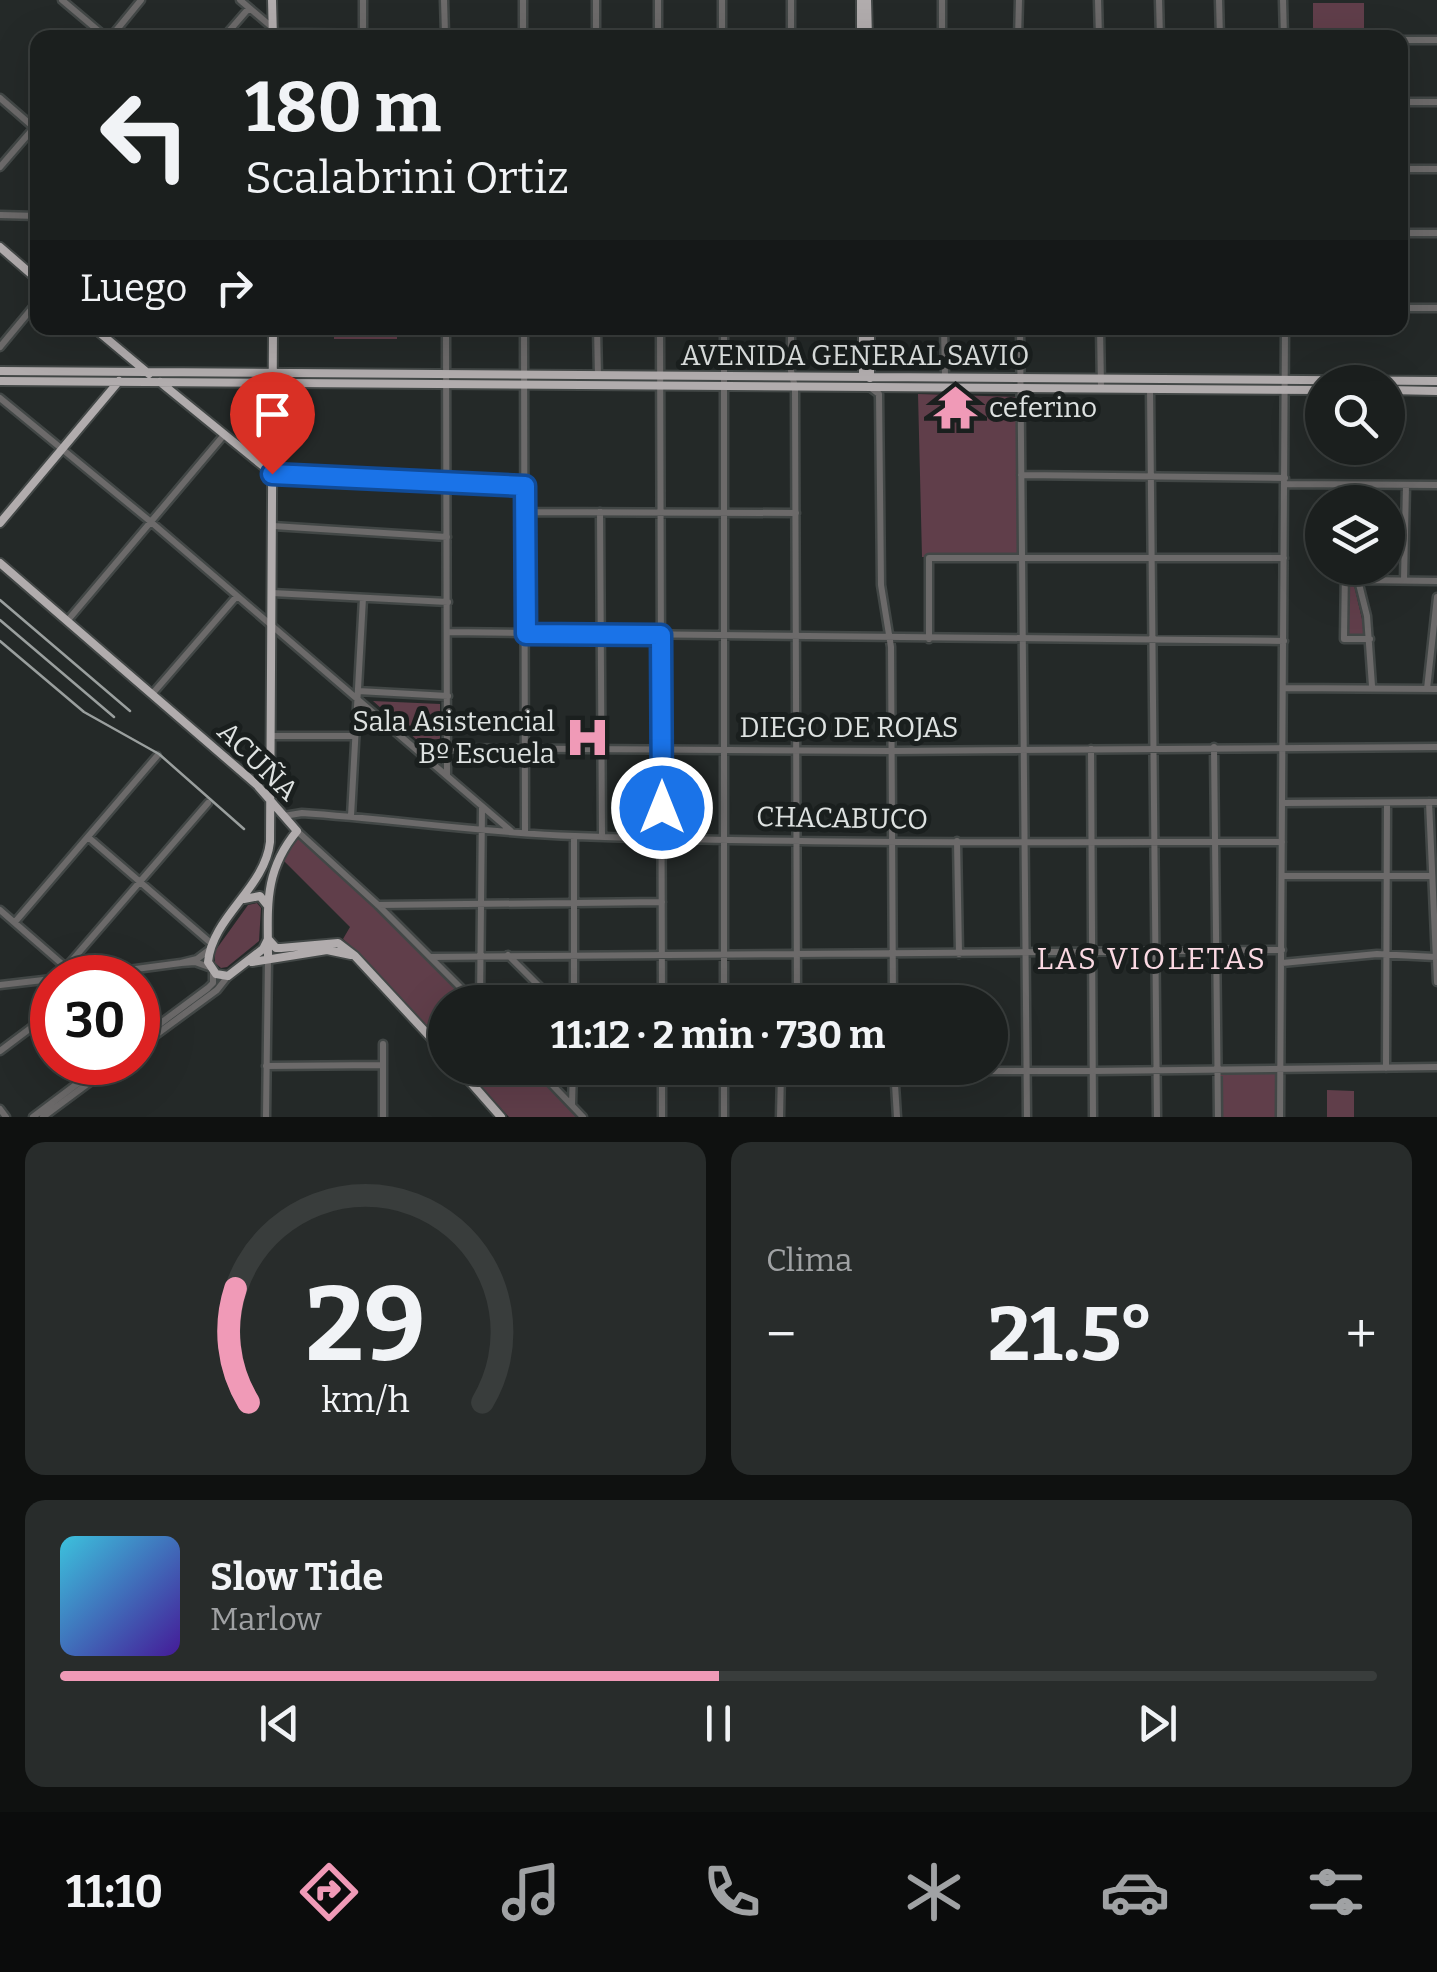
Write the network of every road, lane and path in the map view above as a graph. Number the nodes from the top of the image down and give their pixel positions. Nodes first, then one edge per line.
1 (62, 0) edge
2 (141, 0) edge
3 (240, 0) edge
4 (272, 0) edge
5 (364, 0) edge
6 (444, 0) edge
7 (523, 0) edge
8 (596, 0) edge
9 (658, 0) edge
10 (722, 0) edge
11 (791, 0) edge
12 (864, 0) edge
13 (942, 0) edge
14 (1019, 0) edge
15 (1098, 0) edge
16 (1160, 0) edge
17 (1220, 0) edge
18 (1283, 0) edge
19 (249, 8) junction
20 (98, 30) edge
21 (115, 30) edge
22 (230, 30) edge
23 (270, 30) edge
24 (273, 30) edge
25 (363, 30) edge
26 (445, 30) edge
27 (523, 30) edge
28 (596, 30) edge
29 (658, 30) edge
30 (722, 30) edge
31 (791, 30) edge
32 (864, 30) edge
33 (942, 30) edge
34 (1018, 30) edge
35 (1099, 30) edge
36 (1160, 30) edge
37 (1220, 30) edge
38 (1284, 30) edge
39 (1408, 40) edge
40 (1437, 40) edge
41 (0, 98) edge
42 (1408, 102) edge
43 (1437, 102) edge
44 (30, 122) edge
45 (30, 134) edge
46 (0, 167) edge
47 (1408, 169) edge
48 (1437, 169) edge
49 (0, 214) edge
50 (30, 216) edge
51 (1408, 233) edge
52 (1437, 233) edge
53 (0, 247) edge
54 (30, 273) edge
55 (1408, 308) edge
56 (1437, 308) edge
57 (30, 311) edge
58 (103, 335) edge
59 (273, 335) edge
60 (446, 335) edge
61 (524, 335) edge
62 (598, 335) edge
63 (660, 335) edge
64 (724, 335) edge
65 (791, 335) edge
66 (866, 335) edge
67 (944, 335) edge
68 (1020, 335) edge
69 (1100, 335) edge
70 (1284, 335) edge
71 (0, 347) edge
72 (0, 371) edge
73 (126, 374) junction
74 (150, 374) junction
75 (598, 376) junction
76 (945, 376) junction
77 (791, 377) junction
78 (274, 378) junction
79 (446, 380) junction
80 (0, 381) edge
81 (524, 381) junction
82 (868, 381) junction
83 (118, 382) junction
84 (160, 382) junction
85 (660, 382) junction
86 (725, 382) junction
87 (1020, 382) junction
88 (1437, 382) edge
89 (1101, 383) junction
90 (1285, 385) junction
91 (795, 387) junction
92 (1150, 388) junction
93 (1305, 388) edge
94 (1405, 390) edge
95 (1437, 391) edge
96 (0, 398) edge
97 (224, 434) junction
98 (62, 447) junction
99 (272, 474) junction
100 (1021, 475) junction
101 (1150, 477) junction
102 (1285, 481) junction
103 (447, 482) junction
104 (1345, 484) joint
105 (1406, 485) junction
106 (1437, 485) edge
107 (525, 486) junction
108 (525, 512) junction
109 (600, 512) junction
110 (796, 512) junction
111 (724, 513) junction
112 (661, 514) junction
113 (151, 522) junction
114 (0, 523) edge
115 (273, 526) junction
116 (1405, 532) edge
117 (447, 537) junction
118 (1022, 558) junction
119 (1152, 558) junction
120 (1284, 558) junction
121 (0, 563) edge
122 (1405, 580) edge
123 (1437, 581) edge
124 (1345, 585) edge
125 (1361, 585) edge
126 (272, 593) junction
127 (1437, 597) edge
128 (236, 598) junction
129 (363, 598) junction
130 (448, 602) junction
131 (68, 620) junction
132 (272, 627) junction
133 (447, 632) junction
134 (526, 634) junction
135 (600, 634) junction
136 (1435, 634) edge
137 (661, 635) junction
138 (724, 636) junction
139 (796, 637) junction
140 (891, 638) junction
141 (929, 639) junction
142 (1023, 639) junction
143 (1370, 639) junction
144 (1152, 640) junction
145 (1284, 641) junction
146 (1372, 686) junction
147 (1284, 688) junction
148 (1427, 688) junction
149 (1437, 689) edge
150 (153, 693) junction
151 (358, 696) junction
152 (448, 696) junction
153 (271, 736) junction
154 (355, 736) junction
155 (1283, 746) junction
156 (1437, 746) edge
157 (448, 747) junction
158 (1214, 747) junction
159 (415, 748) junction
160 (601, 748) junction
161 (1153, 748) junction
162 (526, 749) junction
163 (662, 749) junction
164 (1024, 749) junction
165 (1091, 749) junction
166 (724, 750) junction
167 (796, 750) junction
168 (892, 751) junction
169 (222, 755) junction
170 (157, 756) dead end
171 (448, 777) junction
172 (270, 800) junction
173 (208, 802) dead end
174 (1387, 802) junction
175 (1433, 802) edge
176 (1283, 803) junction
177 (482, 807) junction
178 (284, 816) junction
179 (351, 816) junction
180 (270, 827) junction
181 (480, 831) junction
182 (512, 832) junction
183 (526, 833) junction
184 (295, 834) junction
185 (574, 836) junction
186 (602, 836) junction
187 (88, 837) junction
188 (662, 838) junction
189 (724, 838) junction
190 (796, 841) junction
191 (957, 841) junction
192 (1024, 841) junction
193 (1092, 842) junction
194 (1154, 842) junction
195 (1215, 842) junction
196 (1282, 842) junction
197 (891, 843) junction
198 (1282, 876) junction
199 (1432, 876) junction
200 (1387, 878) junction
201 (140, 882) junction
202 (243, 899) junction
203 (662, 902) junction
204 (573, 903) junction
205 (480, 904) junction
206 (378, 905) junction
207 (268, 906) junction
208 (0, 910) edge
209 (15, 922) junction
210 (268, 940) junction
211 (211, 946) junction
212 (1282, 950) junction
213 (1217, 951) junction
214 (724, 952) junction
215 (1156, 952) junction
216 (662, 953) junction
217 (1024, 953) junction
218 (1094, 953) junction
219 (573, 954) junction
220 (797, 954) junction
221 (892, 954) junction
222 (959, 954) junction
223 (1386, 954) junction
224 (55, 955) edge
225 (77, 955) edge
226 (508, 955) junction
227 (356, 956) junction
228 (480, 956) junction
229 (1436, 956) edge
230 (432, 957) junction
231 (268, 958) junction
232 (180, 963) junction
233 (1282, 963) junction
234 (244, 965) junction
235 (160, 966) edge
236 (211, 969) junction
237 (228, 976) junction
238 (30, 982) edge
239 (1437, 982) edge
240 (0, 985) edge
241 (460, 985) edge
242 (478, 985) edge
243 (538, 985) edge
244 (574, 985) edge
245 (662, 985) edge
246 (724, 985) edge
247 (797, 985) edge
248 (893, 985) edge
249 (160, 1024) edge
250 (30, 1028) edge
251 (160, 1032) edge
252 (428, 1034) edge
253 (383, 1044) dead end
254 (0, 1050) edge
255 (383, 1065) junction
256 (266, 1066) junction
257 (1218, 1068) junction
258 (1280, 1068) junction
259 (1386, 1068) junction
260 (1437, 1068) edge
261 (1156, 1070) junction
262 (1008, 1072) edge
263 (1026, 1072) junction
264 (1092, 1072) junction
265 (75, 1085) edge
266 (86, 1085) edge
267 (473, 1085) edge
268 (552, 1085) edge
269 (573, 1085) edge
270 (662, 1085) edge
271 (724, 1085) edge
272 (781, 1085) edge
273 (895, 1085) edge
274 (572, 1106) junction
275 (0, 1109) edge
276 (6, 1117) edge
277 (32, 1117) edge
278 (43, 1117) edge
279 (266, 1117) edge
280 (383, 1117) edge
281 (501, 1117) edge
282 (583, 1117) edge
283 (662, 1117) edge
284 (724, 1117) edge
285 (780, 1117) edge
286 (897, 1117) edge
287 (1027, 1117) edge
288 (1093, 1117) edge
289 (1156, 1117) edge
290 (1218, 1117) edge
291 (1280, 1117) edge

1 - 20 street
2 - 21 street
3 - 19 street
4 - 24 main road
5 - 25 street
6 - 26 street
7 - 27 street
8 - 28 street
9 - 29 street
10 - 30 street
11 - 31 street
12 - 32 main road
13 - 33 street
14 - 34 street
15 - 35 street
16 - 36 street
17 - 37 street
18 - 38 street
19 - 22 street
19 - 23 street
39 - 40 street
41 - 44 street
42 - 43 street
45 - 46 street
47 - 48 street
49 - 50 street
51 - 52 street
53 - 54 main road
55 - 56 street
57 - 71 street
58 - 74 main road
59 - 78 main road
60 - 79 street
61 - 81 street
62 - 75 street
63 - 85 street
64 - 86 street
65 - 77 street
66 - 82 main road
67 - 76 street
68 - 87 street
69 - 89 street
70 - 90 street
72 - 73 main road
73 - 74 main road
73 - 83 main road
74 - 78 main road
74 - 84 main road
75 - 81 main road, AVENIDA GENERAL SAVIO
75 - 85 main road, AVENIDA GENERAL SAVIO
76 - 82 main road, AVENIDA GENERAL SAVIO
76 - 87 main road, AVENIDA GENERAL SAVIO
77 - 82 main road, AVENIDA GENERAL SAVIO
77 - 86 main road, AVENIDA GENERAL SAVIO
77 - 91 street
78 - 79 main road, AVENIDA GENERAL SAVIO
78 - 84 main road
78 - 99 main road
79 - 81 main road, AVENIDA GENERAL SAVIO
79 - 103 street
80 - 83 main road
81 - 85 main road, AVENIDA GENERAL SAVIO
81 - 107 street
82 - 87 main road, AVENIDA GENERAL SAVIO
82 - 91 main road, AVENIDA GENERAL SAVIO
82 - 140 street
83 - 84 main road
83 - 98 main road
84 - 97 main road
85 - 86 main road, AVENIDA GENERAL SAVIO
85 - 112 street
86 - 91 main road, AVENIDA GENERAL SAVIO
86 - 111 street
87 - 89 main road, AVENIDA GENERAL SAVIO
87 - 100 street
88 - 90 main road, AVENIDA GENERAL SAVIO
89 - 90 main road, AVENIDA GENERAL SAVIO
89 - 92 main road, AVENIDA GENERAL SAVIO
90 - 92 main road, AVENIDA GENERAL SAVIO
90 - 93 main road, AVENIDA GENERAL SAVIO
90 - 102 street
91 - 110 street
92 - 101 street
94 - 95 main road
96 - 98 street
97 - 99 main road
97 - 113 street
98 - 113 street
98 - 114 main road
99 - 103 street
99 - 115 main road
100 - 101 street
100 - 118 street
101 - 102 street
101 - 119 street
102 - 104 street
102 - 120 street
103 - 107 street
103 - 117 street
104 - 105 street
105 - 106 street
105 - 116 street
107 - 108 street
108 - 109 street
108 - 134 street
109 - 112 street
109 - 135 street
110 - 111 street
110 - 139 street
111 - 112 street
111 - 138 street
112 - 137 street
113 - 128 street
113 - 131 street
115 - 117 street
115 - 126 main road
117 - 130 street
118 - 119 street
118 - 141 street
118 - 142 street
119 - 120 street
119 - 144 street
120 - 145 street
121 - 131 main road, ACUÑA
122 - 123 street
124 - 143 street
125 - 143 street
126 - 129 street
126 - 132 main road
127 - 136 street
128 - 132 street
128 - 150 street
129 - 130 street
129 - 151 street
130 - 133 street
131 - 150 main road, ACUÑA
132 - 151 street
132 - 153 main road
133 - 134 street
133 - 152 street
134 - 135 street
134 - 162 street
135 - 137 street
135 - 160 street
136 - 148 street
137 - 138 street
137 - 163 street
138 - 139 street
138 - 166 street
139 - 140 street
139 - 167 street
140 - 141 street
140 - 168 street
141 - 142 street
142 - 144 street
142 - 164 street
143 - 146 street
144 - 145 street
144 - 161 street
145 - 147 street
146 - 147 street
146 - 148 street
147 - 155 street
148 - 149 street
150 - 169 main road, ACUÑA
151 - 152 street
151 - 154 street
151 - 159 street
152 - 157 street
153 - 154 street
153 - 172 main road
154 - 179 street
155 - 156 street, DIEGO DE ROJAS
155 - 158 street, DIEGO DE ROJAS
155 - 176 street
157 - 159 street, DIEGO DE ROJAS
157 - 162 street, DIEGO DE ROJAS
157 - 171 street
158 - 161 street, DIEGO DE ROJAS
158 - 195 street
159 - 171 street
160 - 162 street, DIEGO DE ROJAS
160 - 163 street, DIEGO DE ROJAS
160 - 186 street
161 - 165 street, DIEGO DE ROJAS
161 - 194 street
162 - 183 street
163 - 166 street, DIEGO DE ROJAS
163 - 188 street
164 - 165 street, DIEGO DE ROJAS
164 - 168 street, DIEGO DE ROJAS
164 - 192 street
165 - 193 street
166 - 167 street, DIEGO DE ROJAS
166 - 189 street
167 - 168 street, DIEGO DE ROJAS
167 - 190 street
168 - 197 street
169 - 172 main road, ACUÑA
169 - 180 main road
170 - 187 street
171 - 177 street
172 - 178 main road, ACUÑA
172 - 180 main road
173 - 201 street
174 - 175 street
174 - 176 street
174 - 200 street
175 - 199 street
176 - 196 street
177 - 181 street
177 - 182 street
178 - 179 street, CHACABUCO
178 - 180 main road
178 - 184 main road, ACUÑA
179 - 181 street, CHACABUCO
180 - 184 main road
180 - 202 main road
181 - 182 street, CHACABUCO
181 - 205 street
182 - 183 street, CHACABUCO
183 - 185 street, CHACABUCO
184 - 206 street, ACUÑA
184 - 207 main road
185 - 186 street, CHACABUCO
185 - 204 street
186 - 188 street, CHACABUCO
187 - 201 street
187 - 209 street
188 - 189 street, CHACABUCO
188 - 203 street
189 - 190 street, CHACABUCO
189 - 214 street
190 - 197 street, CHACABUCO
190 - 220 street
191 - 192 street, CHACABUCO
191 - 197 street, CHACABUCO
191 - 222 street
192 - 193 street, CHACABUCO
192 - 217 street
193 - 194 street, CHACABUCO
193 - 218 street
194 - 195 street, CHACABUCO
194 - 215 street
195 - 196 street, CHACABUCO
195 - 213 street
196 - 198 street
197 - 221 street
198 - 200 street
198 - 212 street
199 - 200 street
199 - 229 street
200 - 223 street
201 - 211 street
201 - 225 street
202 - 207 main road
202 - 211 main road
203 - 204 street
203 - 216 street
204 - 205 street
204 - 219 street
205 - 206 street
205 - 228 street
206 - 230 street, ACUÑA
207 - 210 main road
208 - 209 street
209 - 224 street
210 - 227 main road
210 - 231 main road
210 - 234 main road
211 - 232 street
211 - 236 main road
212 - 213 street
212 - 233 street
213 - 215 street
213 - 257 street
214 - 216 street
214 - 220 street
214 - 246 street
215 - 218 street
215 - 261 street
216 - 219 street
216 - 245 street
217 - 218 street
217 - 222 street
217 - 263 street
218 - 264 street
219 - 226 street
219 - 244 street
220 - 221 street
220 - 247 street
221 - 222 street
221 - 248 street
223 - 229 street
223 - 233 street
223 - 259 street
226 - 228 street
226 - 243 street
227 - 231 main road
227 - 252 main road
228 - 230 street
228 - 242 street
229 - 239 street
230 - 241 street, ACUÑA
231 - 234 main road
231 - 256 street
232 - 235 street
232 - 236 street
233 - 258 street
234 - 237 main road
236 - 237 main road
236 - 249 street
237 - 251 street
238 - 240 street
250 - 254 street
253 - 255 street
255 - 256 street
255 - 280 street
256 - 279 street
257 - 258 street
257 - 261 street
257 - 290 street
258 - 259 street
258 - 291 street
259 - 260 street
261 - 264 street
261 - 289 street
262 - 263 street
263 - 264 street
263 - 287 street
264 - 288 street
265 - 277 street
266 - 278 street
267 - 281 main road
268 - 274 street
269 - 274 street
270 - 283 street
271 - 284 street
272 - 285 street
273 - 286 street
274 - 282 street
275 - 276 street

